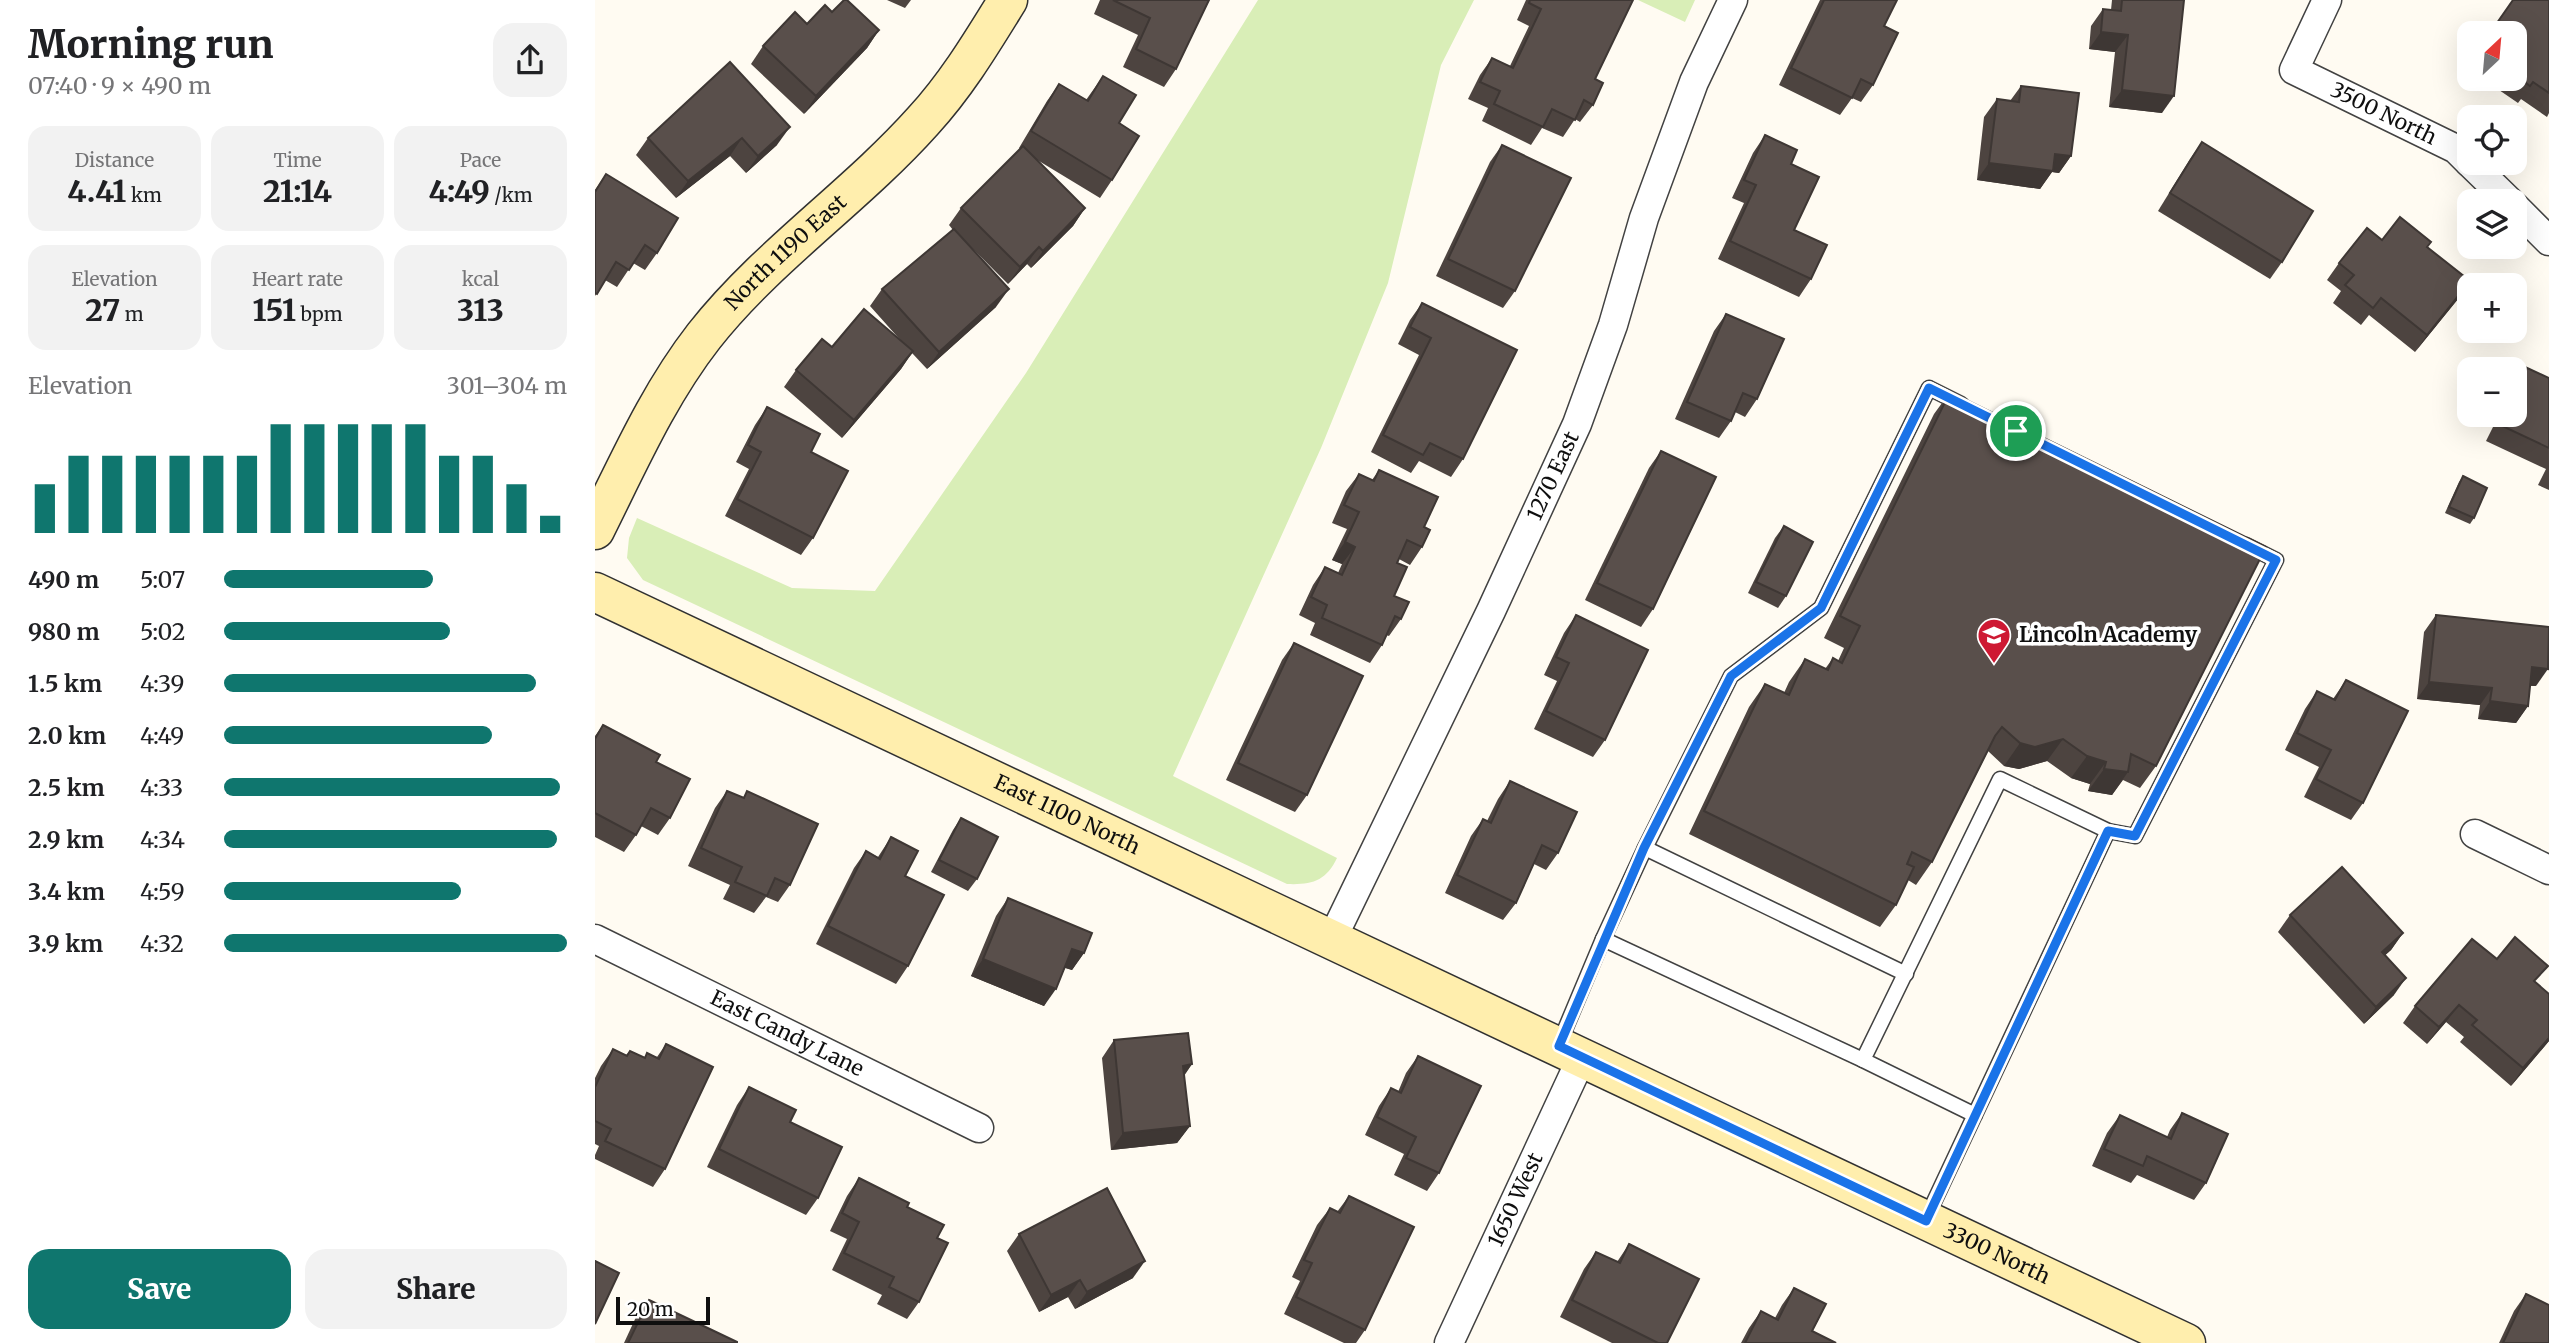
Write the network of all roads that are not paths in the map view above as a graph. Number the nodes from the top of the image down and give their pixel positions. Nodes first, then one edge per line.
1 (1008, 0) edge
2 (1733, 0) edge
3 (2327, 0) edge
4 (2457, 150) edge
5 (2483, 175) edge
6 (2497, 189) edge
7 (2527, 219) edge
8 (2549, 241) edge
9 (1979, 412) edge
10 (595, 530) edge
11 (2226, 536) edge
12 (595, 592) edge
13 (2108, 831) junction
14 (2475, 834) dead end
15 (1644, 848) junction
16 (2549, 870) edge
17 (1332, 937) junction
18 (595, 939) edge
19 (1603, 939) junction
20 (1906, 974) junction
21 (1560, 1046) junction
22 (1863, 1060) junction
23 (1975, 1115) junction
24 (979, 1128) dead end
25 (1926, 1221) junction
26 (1448, 1343) edge
27 (2186, 1343) edge

1 - 10 street, North 1190 East
2 - 17 street, 1270 East
3 - 4 street, 3500 North
5 - 6 street, 3500 North
7 - 8 street
9 - 15 lane
11 - 13 lane
12 - 17 street, East 1100 North
13 - 20 lane
13 - 23 lane
14 - 16 street
15 - 19 lane
15 - 20 lane
17 - 21 street, East 1100 North
18 - 24 street, East Candy Lane
19 - 21 lane
19 - 22 lane
20 - 22 lane
21 - 25 street, 3300 North
21 - 26 street, 1650 West
22 - 23 lane
23 - 25 lane
25 - 27 street, 3300 North

